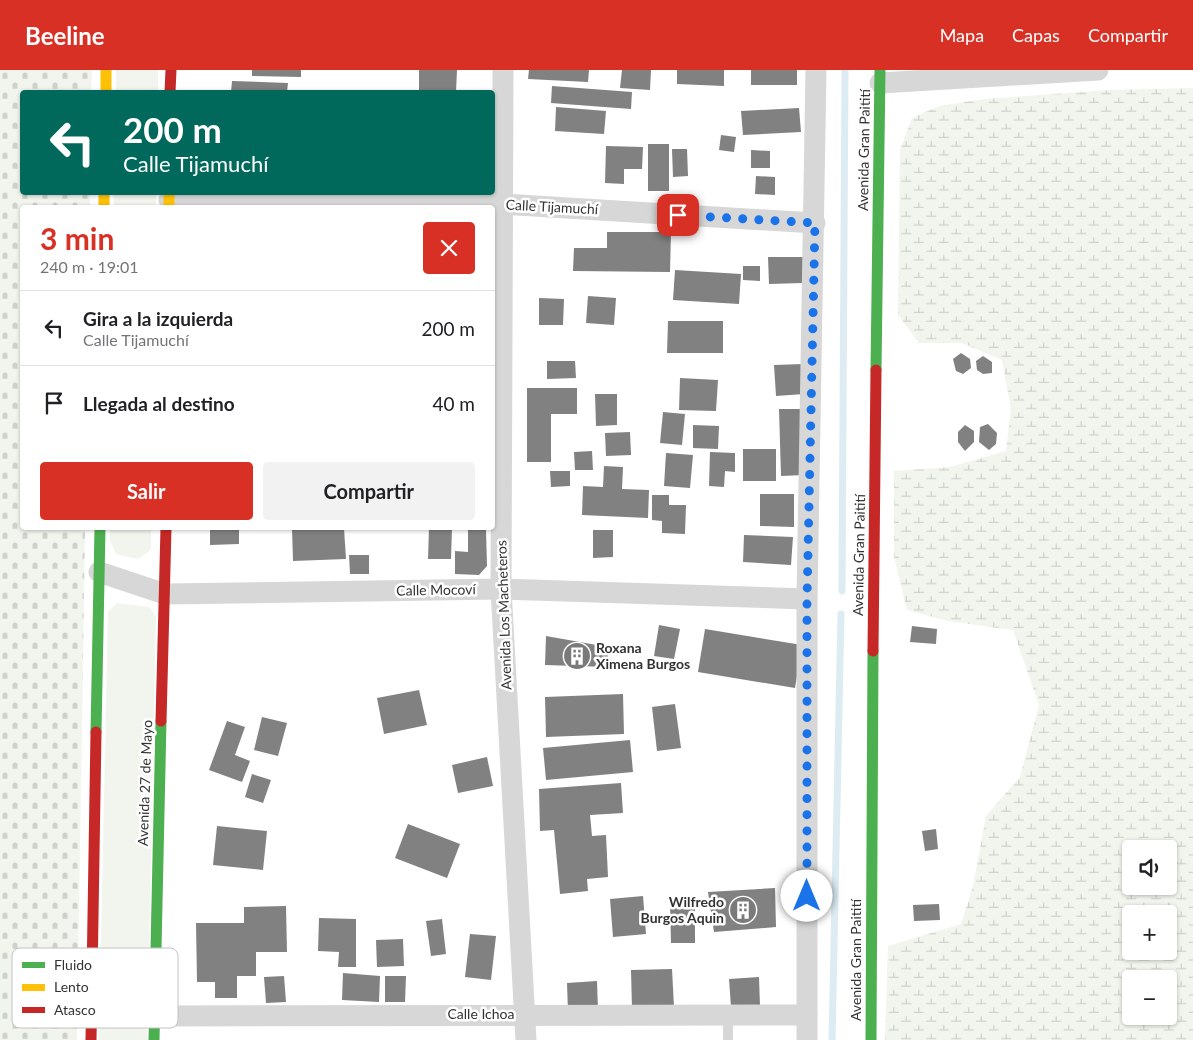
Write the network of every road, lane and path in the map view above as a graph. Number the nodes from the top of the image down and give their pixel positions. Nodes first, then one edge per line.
1 (106, 70) edge
2 (171, 70) edge
3 (503, 70) edge
4 (816, 70) edge
5 (1098, 70) edge
6 (880, 76) edge
7 (106, 90) edge
8 (170, 90) edge
9 (169, 200) edge
10 (502, 204) junction
11 (815, 223) junction
12 (100, 530) edge
13 (166, 530) edge
14 (99, 572) junction
15 (501, 589) junction
16 (166, 594) junction
17 (807, 600) junction
18 (93, 948) edge
19 (156, 948) edge
20 (525, 1014) junction
21 (807, 1015) junction
22 (178, 1016) edge
23 (728, 1016) junction
24 (526, 1040) edge
25 (728, 1040) edge
26 (807, 1040) edge
27 (871, 1040) edge

1 - 7 street
2 - 8 street
3 - 10 street, Avenida Los Macheteros
4 - 11 street
5 - 6 street
6 - 27 street, Avenida Gran Paitití
9 - 10 street, Calle Tijamuchí
10 - 11 street, Calle Tijamuchí
10 - 15 street, Avenida Los Macheteros
11 - 17 street
12 - 14 street
13 - 16 street, Avenida 27 de Mayo
14 - 16 street, Calle Mocoví
14 - 18 street
15 - 16 street, Calle Mocoví
15 - 17 street, Calle Mocoví
15 - 20 street, Avenida Los Macheteros
16 - 19 street, Avenida 27 de Mayo
17 - 21 street
20 - 22 street, Calle Ichoa
20 - 23 street, Calle Ichoa
20 - 24 street, Avenida Los Macheteros
21 - 23 street, Calle Ichoa
21 - 26 street
23 - 25 lane

